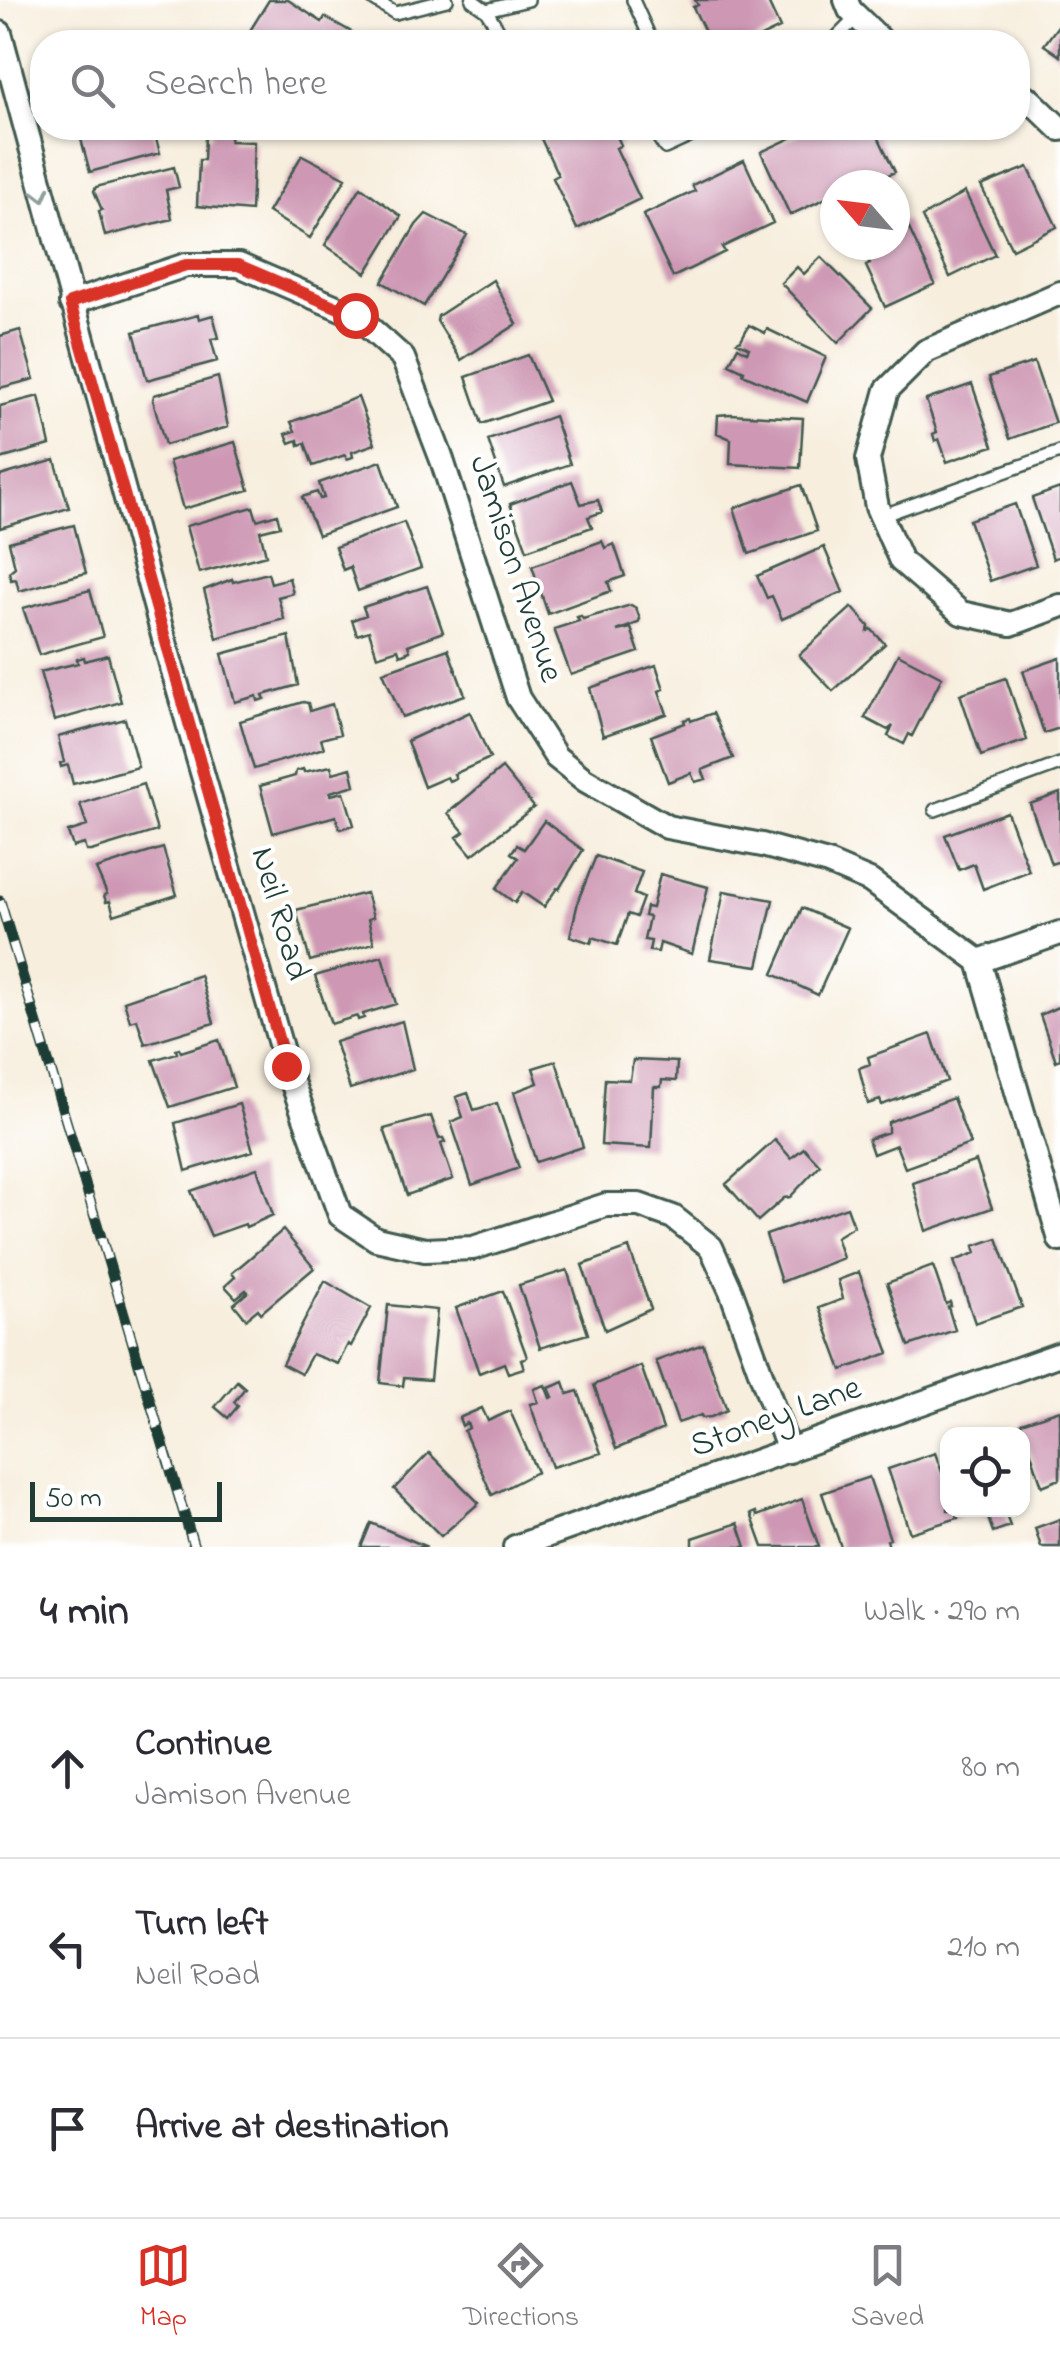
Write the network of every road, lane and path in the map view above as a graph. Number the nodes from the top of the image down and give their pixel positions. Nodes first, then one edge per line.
1 (374, 0) edge
2 (447, 0) edge
3 (472, 0) edge
4 (528, 0) edge
5 (634, 0) edge
6 (486, 10) junction
7 (498, 30) edge
8 (647, 30) edge
9 (0, 33) edge
10 (1030, 100) edge
11 (1060, 129) edge
12 (1060, 294) edge
13 (70, 303) junction
14 (1060, 452) edge
15 (880, 513) junction
16 (1060, 606) edge
17 (1060, 764) edge
18 (935, 810) dead end
19 (1060, 933) edge
20 (979, 961) junction
21 (1060, 1240) edge
22 (1060, 1354) edge
23 (790, 1451) junction
24 (516, 1547) edge

1 - 2 lane
3 - 6 lane
4 - 6 lane
5 - 8 lane
6 - 7 lane
9 -> 13 street, Neil Road
10 - 11 street
12 - 15 street
13 - 20 street, Jamison Avenue
13 - 23 street, Neil Road
14 - 15 lane
15 - 16 street
17 - 18 lane
19 - 20 street
20 - 21 street
22 - 23 street, Stoney Lane
23 - 24 street, Stoney Lane

